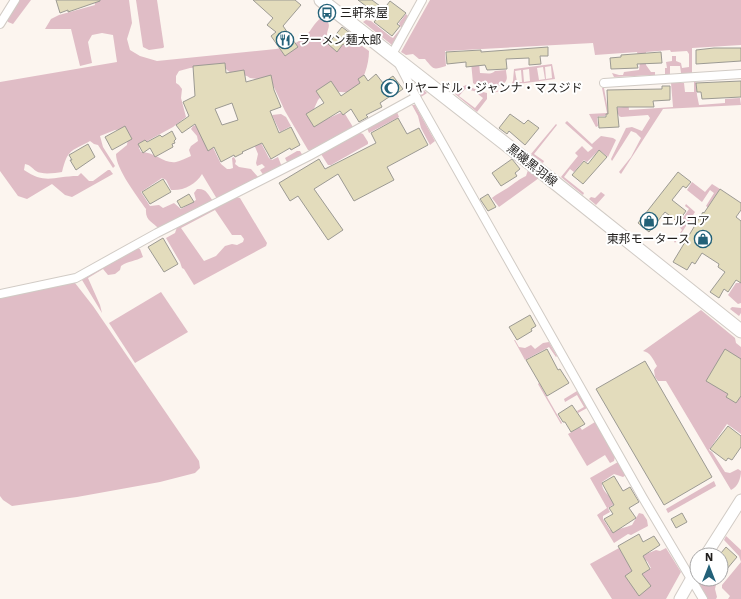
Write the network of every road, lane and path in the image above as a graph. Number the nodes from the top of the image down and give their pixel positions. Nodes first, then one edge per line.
1 (15, 0) edge
2 (321, 0) edge
3 (422, 0) edge
4 (0, 24) edge
5 (395, 59) junction
6 (741, 74) edge
7 (604, 83) dead end
8 (416, 97) junction
9 (0, 294) edge
10 (741, 331) edge
11 (741, 500) edge
12 (711, 547) edge
13 (689, 566) edge
14 (689, 583) edge
15 (699, 587) edge
16 (680, 599) edge
17 (703, 599) edge

1 - 4 street
2 - 5 main road, 黒磯黒羽線
3 - 5 street
5 - 8 street
5 - 10 main road, 黒磯黒羽線
6 - 7 street
8 - 9 street
8 - 13 street
11 - 12 street
14 - 16 street
15 - 17 street

